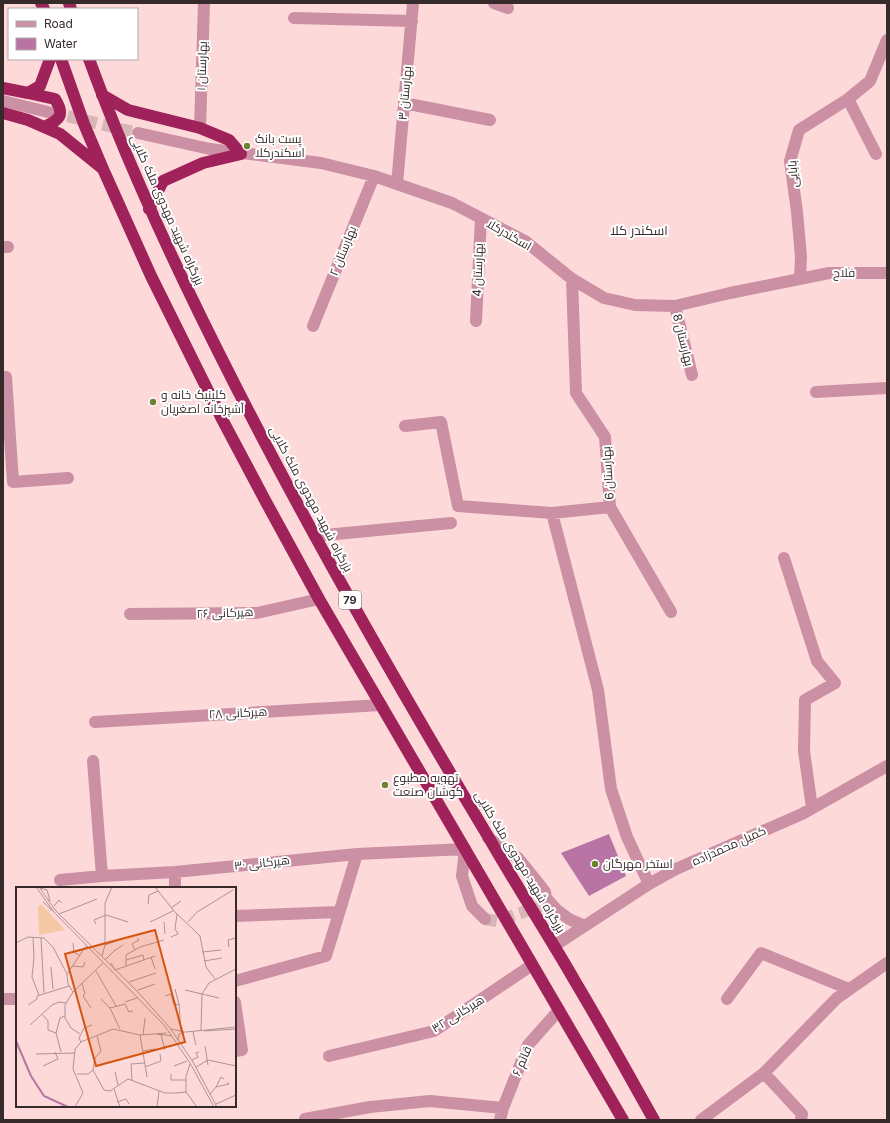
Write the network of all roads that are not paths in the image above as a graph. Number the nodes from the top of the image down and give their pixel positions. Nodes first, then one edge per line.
1 (204, 3) edge
2 (413, 3) edge
3 (494, 3) edge
4 (508, 8) dead end
5 (294, 18) dead end
6 (412, 21) junction
7 (887, 40) edge
8 (50, 60) edge
9 (61, 60) edge
10 (89, 60) edge
11 (3, 88) edge
12 (28, 93) junction
13 (102, 95) junction
14 (848, 99) junction
15 (3, 101) edge
16 (404, 103) junction
17 (48, 112) tunnel mouth
18 (3, 113) edge
19 (490, 120) dead end
20 (44, 127) junction
21 (200, 128) junction
22 (138, 133) tunnel mouth
23 (241, 154) junction
24 (876, 154) dead end
25 (103, 169) junction
26 (374, 176) junction
27 (397, 184) junction
28 (149, 209) junction
29 (480, 218) junction
30 (887, 273) edge
31 (800, 278) junction
32 (572, 279) junction
33 (675, 306) junction
34 (476, 321) dead end
35 (313, 326) dead end
36 (692, 375) dead end
37 (3, 377) edge
38 (887, 388) edge
39 (816, 392) dead end
40 (404, 426) dead end
41 (68, 478) dead end
42 (610, 507) junction
43 (552, 513) junction
44 (451, 523) dead end
45 (315, 536) junction
46 (784, 558) dead end
47 (319, 599) junction
48 (671, 612) dead end
49 (130, 614) dead end
50 (381, 705) junction
51 (95, 722) dead end
52 (93, 761) dead end
53 (887, 766) edge
54 (812, 808) junction
55 (488, 838) junction
56 (465, 849) junction
57 (357, 854) junction
58 (175, 872) junction
59 (102, 876) junction
60 (60, 880) dead end
61 (650, 884) junction
62 (175, 887) edge
63 (339, 912) junction
64 (236, 916) edge
65 (485, 920) dead end
66 (585, 926) junction
67 (554, 946) junction
68 (887, 963) edge
69 (532, 965) junction
70 (236, 981) edge
71 (849, 989) junction
72 (3, 999) edge
73 (16, 999) edge
74 (727, 999) dead end
75 (236, 1009) edge
76 (559, 1010) junction
77 (236, 1051) edge
78 (329, 1056) dead end
79 (764, 1073) junction
80 (502, 1114) edge
81 (305, 1118) dead end
82 (623, 1120) edge
83 (654, 1120) edge
84 (701, 1120) edge
85 (801, 1120) edge

1 - 21 street, بهارستان ۱
2 - 6 street, بهارستان ۳
3 - 4 street
5 - 6 street
6 - 16 street, بهارستان ۳
7 - 14 street, بابایی
8 - 12 highway
9 - 25 highway, 79
10 - 13 highway, بزرگراه شهید مهدوی ملک کلایی / 79
11 - 12 highway
12 - 20 highway
13 - 21 highway
13 - 28 highway, بزرگراه شهید مهدوی ملک کلایی / 79
14 - 24 street
14 - 31 street, بابایی
15 - 17 street
16 - 19 street
16 - 27 street, بهارستان ۳
18 - 20 highway
20 - 25 highway
21 - 23 highway
22 - 23 street, اسکندرکلا
23 - 26 street, اسکندرکلا
23 - 28 highway
25 - 47 highway, 79
26 - 27 street, اسکندرکلا
26 - 35 street, بهارستان ۲
27 - 29 street, اسکندرکلا
28 - 45 highway, بزرگراه شهید مهدوی ملک کلایی / 79
29 - 32 street, اسکندرکلا
29 - 34 street, بهارستان 4
30 - 31 street, فلاح
31 - 33 street, اسکندرکلا
32 - 33 street, اسکندرکلا
32 - 42 street, بهارستان 6
33 - 36 street, بهارستان 8
37 - 41 street
38 - 39 street
40 - 43 street
42 - 43 street
42 - 48 street, بهارستان 6
43 - 61 street
44 - 45 street
45 - 55 highway, بزرگراه شهید مهدوی ملک کلایی / 79
46 - 54 street
47 - 49 street, هیرکانی ۲۶
47 - 50 highway, 79
50 - 51 street, هیرکانی ۲۸
50 - 56 highway, 79
52 - 59 street
53 - 54 street, کمیل محمدزاده
54 - 61 street, کمیل محمدزاده
55 - 66 street
55 - 67 highway, بزرگراه شهید مهدوی ملک کلایی / 79
56 - 57 street, هیرکانی ۳۰
56 - 65 street
56 - 69 highway, 79
57 - 58 street, هیرکانی ۳۰
57 - 63 street
58 - 59 street, هیرکانی ۳۰
58 - 62 street
59 - 60 street, هیرکانی ۳۰
61 - 66 street, کمیل محمدزاده
63 - 64 street
63 - 70 street
66 - 67 street, کمیل محمدزاده
67 - 83 highway, بزرگراه شهید مهدوی ملک کلایی / 79
68 - 71 street
69 - 76 highway, 79
69 - 78 street, هیرکانی ۳۲
71 - 74 street
71 - 79 street
72 - 73 street
75 - 77 street
76 - 80 street, قائم ۶
76 - 82 highway, 79
79 - 84 street
79 - 85 street
80 - 81 street

